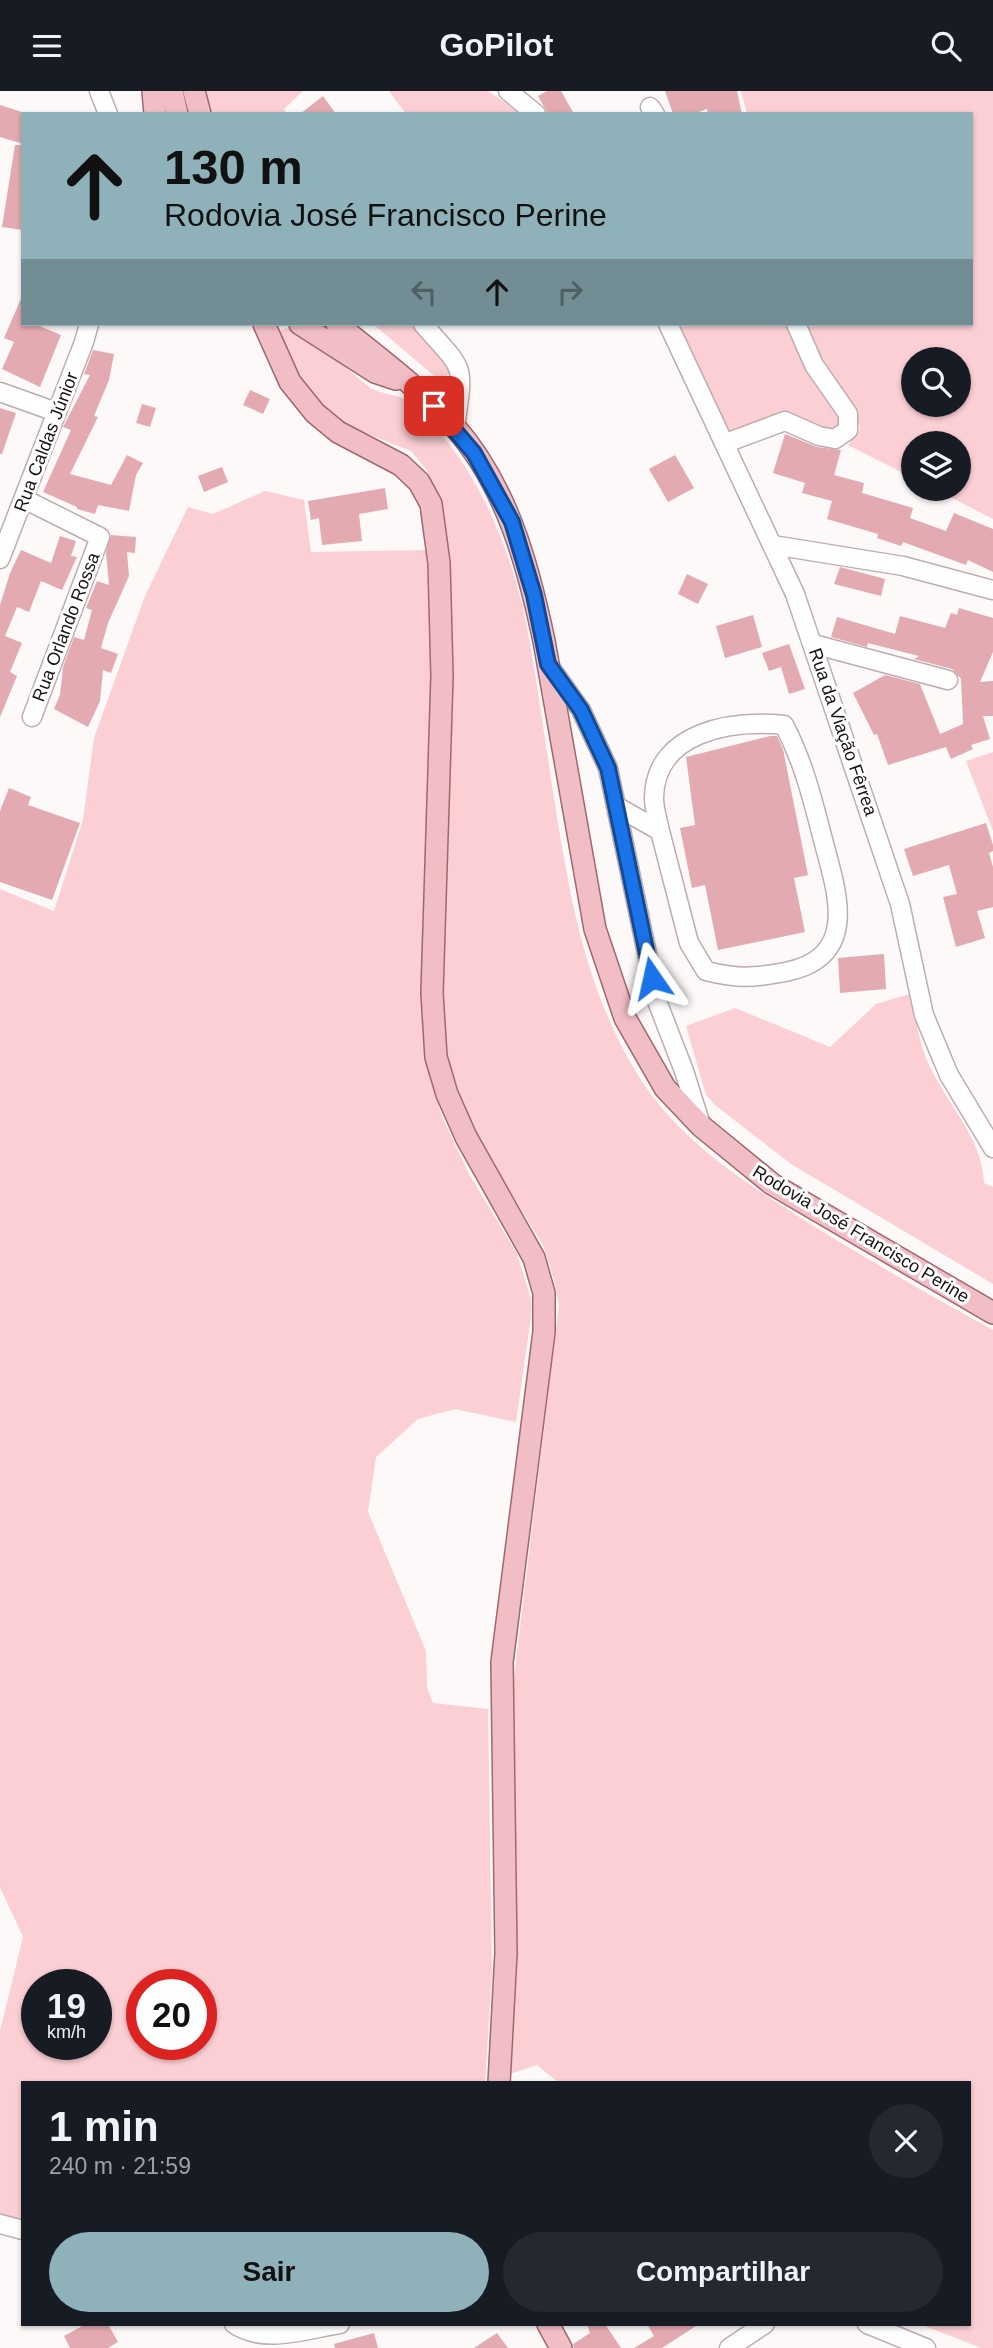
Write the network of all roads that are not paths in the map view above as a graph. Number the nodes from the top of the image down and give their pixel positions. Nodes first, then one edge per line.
1 (99, 91) edge
2 (172, 91) edge
3 (194, 91) edge
4 (508, 91) edge
5 (107, 112) edge
6 (177, 112) edge
7 (199, 112) edge
8 (534, 112) edge
9 (88, 326) edge
10 (265, 326) edge
11 (303, 326) edge
12 (342, 326) edge
13 (426, 326) edge
14 (669, 326) edge
15 (797, 326) edge
16 (411, 384) junction
17 (0, 392) edge
18 (56, 412) junction
19 (455, 428) junction
20 (726, 443) junction
21 (24, 499) junction
22 (773, 545) junction
23 (0, 559) edge
24 (993, 590) edge
25 (813, 644) junction
26 (548, 664) junction
27 (948, 680) dead end
28 (32, 717) dead end
29 (616, 806) junction
30 (660, 831) junction
31 (701, 1126) junction
32 (993, 1148) edge
33 (993, 1313) edge
34 (499, 2081) edge
35 (0, 2224) edge
36 (21, 2229) edge
37 (238, 2326) edge
38 (328, 2326) edge
39 (549, 2326) edge
40 (762, 2326) edge
41 (872, 2326) edge
42 (561, 2348) edge
43 (729, 2348) edge
44 (926, 2348) edge

1 - 5 street
2 - 6 main road
3 - 7 main road
4 - 8 street
9 - 18 street, Rua Caldas Júnior
10 - 34 main road
11 - 16 main road
12 - 16 main road, Rodovia José Francisco Perine
13 - 19 street
14 - 20 street, Rua da Viação Fêrrea
15 - 20 street
16 - 19 main road, Rodovia José Francisco Perine
17 - 18 street
18 - 21 street, Rua Caldas Júnior
19 - 26 main road, Rodovia José Francisco Perine
20 - 22 street, Rua da Viação Fêrrea
21 - 23 street, Rua Caldas Júnior
21 - 28 street, Rua Orlando Rossa
22 - 24 street
22 - 25 street, Rua da Viação Fêrrea
25 - 27 street
25 - 32 street, Rua da Viação Fêrrea
26 - 29 street
26 - 31 main road, Rodovia José Francisco Perine
29 - 30 street
29 - 31 street
30 - 30 street
31 - 33 main road, Rodovia José Francisco Perine
35 - 36 street
37 - 38 street
39 - 42 main road
40 - 43 street
41 - 44 street

